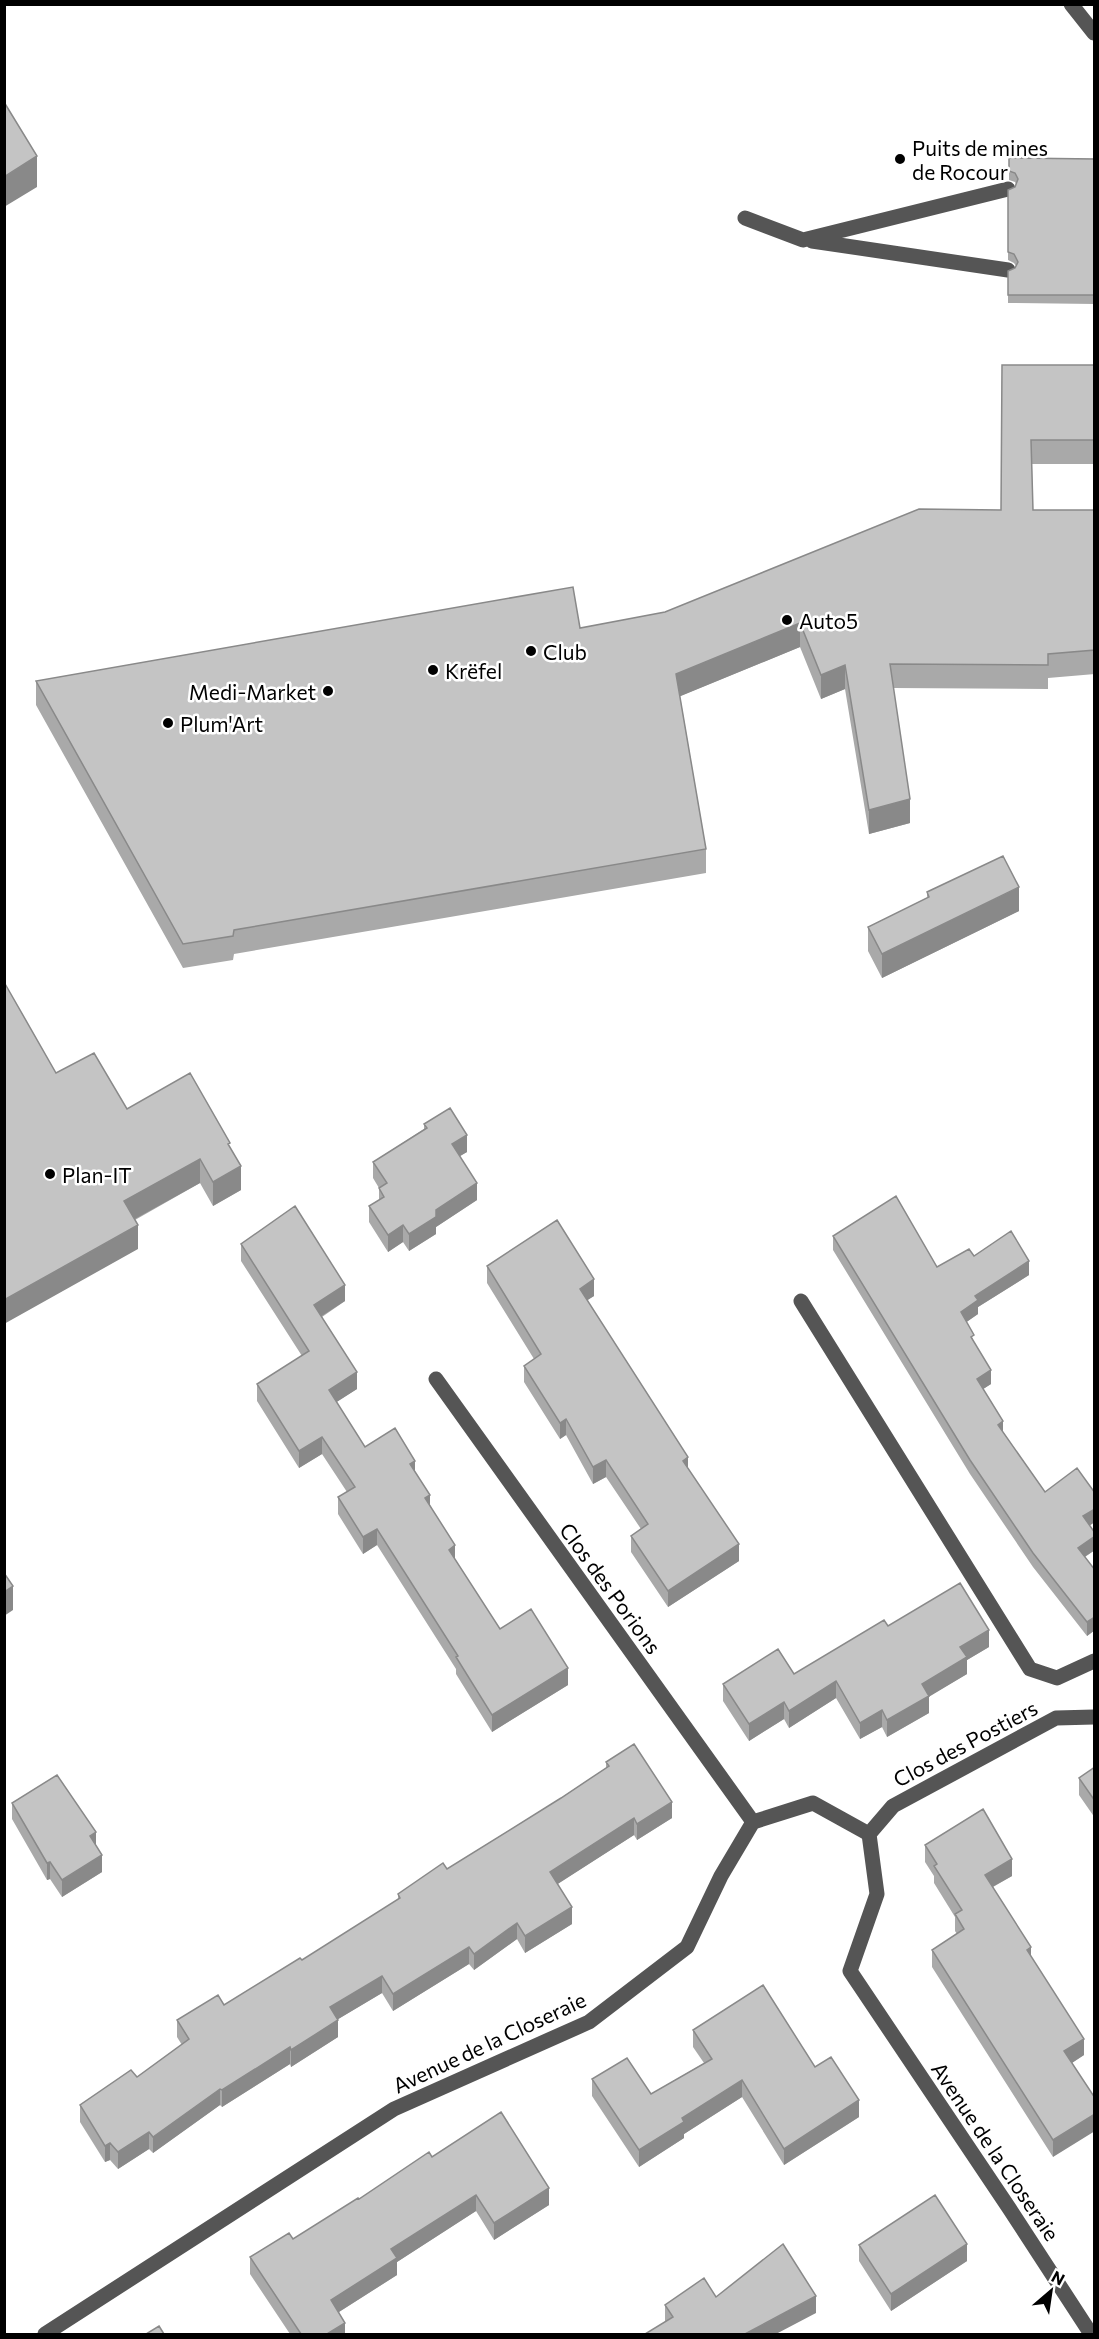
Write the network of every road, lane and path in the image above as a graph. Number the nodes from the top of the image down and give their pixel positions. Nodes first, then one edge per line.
1 (1071, 4) edge
2 (1095, 33) edge
3 (1008, 189) edge
4 (745, 218) dead end
5 (803, 240) junction
6 (1008, 270) edge
7 (801, 1301) dead end
8 (436, 1379) dead end
9 (1095, 1661) edge
10 (1095, 1717) edge
11 (753, 1822) junction
12 (869, 1834) junction
13 (45, 2334) edge
14 (1091, 2334) edge

1 - 2 street
3 - 5 street
4 - 5 street
5 - 6 street
7 - 9 street
8 - 11 street, Clos des Porions
10 - 12 street, Clos des Postiers
11 - 12 street
11 - 13 street, Avenue de la Closeraie
12 - 14 street, Avenue de la Closeraie

